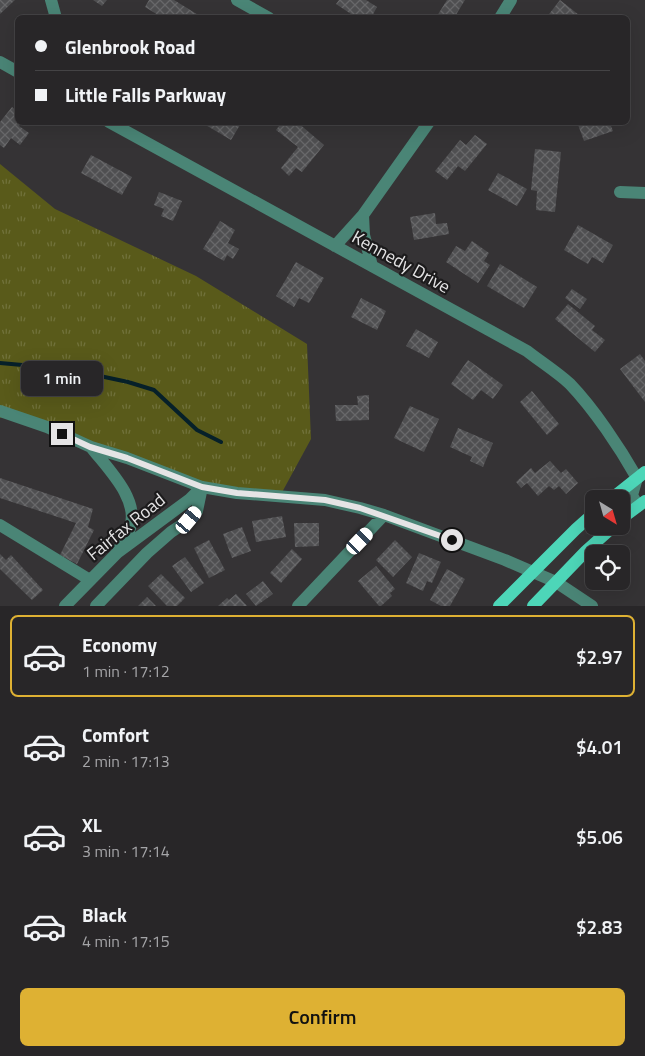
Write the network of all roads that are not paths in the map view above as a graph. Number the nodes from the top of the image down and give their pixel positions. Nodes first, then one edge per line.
1 (51, 0) edge
2 (237, 0) edge
3 (511, 0) edge
4 (55, 15) edge
5 (264, 15) edge
6 (502, 15) edge
7 (0, 62) edge
8 (15, 70) edge
9 (114, 125) edge
10 (427, 125) edge
11 (620, 192) dead end
12 (645, 194) edge
13 (363, 215) junction
14 (335, 246) junction
15 (372, 266) junction
16 (0, 411) edge
17 (90, 447) junction
18 (641, 475) edge
19 (202, 487) junction
20 (622, 490) edge
21 (641, 503) edge
22 (630, 512) edge
23 (384, 516) junction
24 (585, 520) edge
25 (0, 525) edge
26 (605, 535) edge
27 (117, 552) junction
28 (532, 572) junction
29 (90, 580) junction
30 (556, 582) junction
31 (72, 604) edge
32 (96, 606) edge
33 (298, 606) edge
34 (499, 606) edge
35 (533, 606) edge
36 (592, 606) edge

1 - 4 street
2 - 5 street
3 - 6 street
7 - 8 street
9 - 14 street, Kennedy Drive
10 - 13 street
11 - 12 street
13 - 14 street
13 - 15 street
14 - 15 street, Kennedy Drive
15 - 18 street, Kennedy Drive
16 - 17 street
17 - 19 street
17 - 27 street
18 - 20 main road
18 - 21 street
19 - 23 street
19 - 27 street, Fairfax Road
19 - 32 street, Fairfax Road
21 - 22 main road
23 - 28 street
23 - 33 street
24 - 28 main road
25 - 29 street
26 - 30 main road
27 - 29 street, Fairfax Road
28 - 30 street
28 - 34 main road
29 - 31 street, Fairfax Road
30 - 35 main road
30 - 36 street

